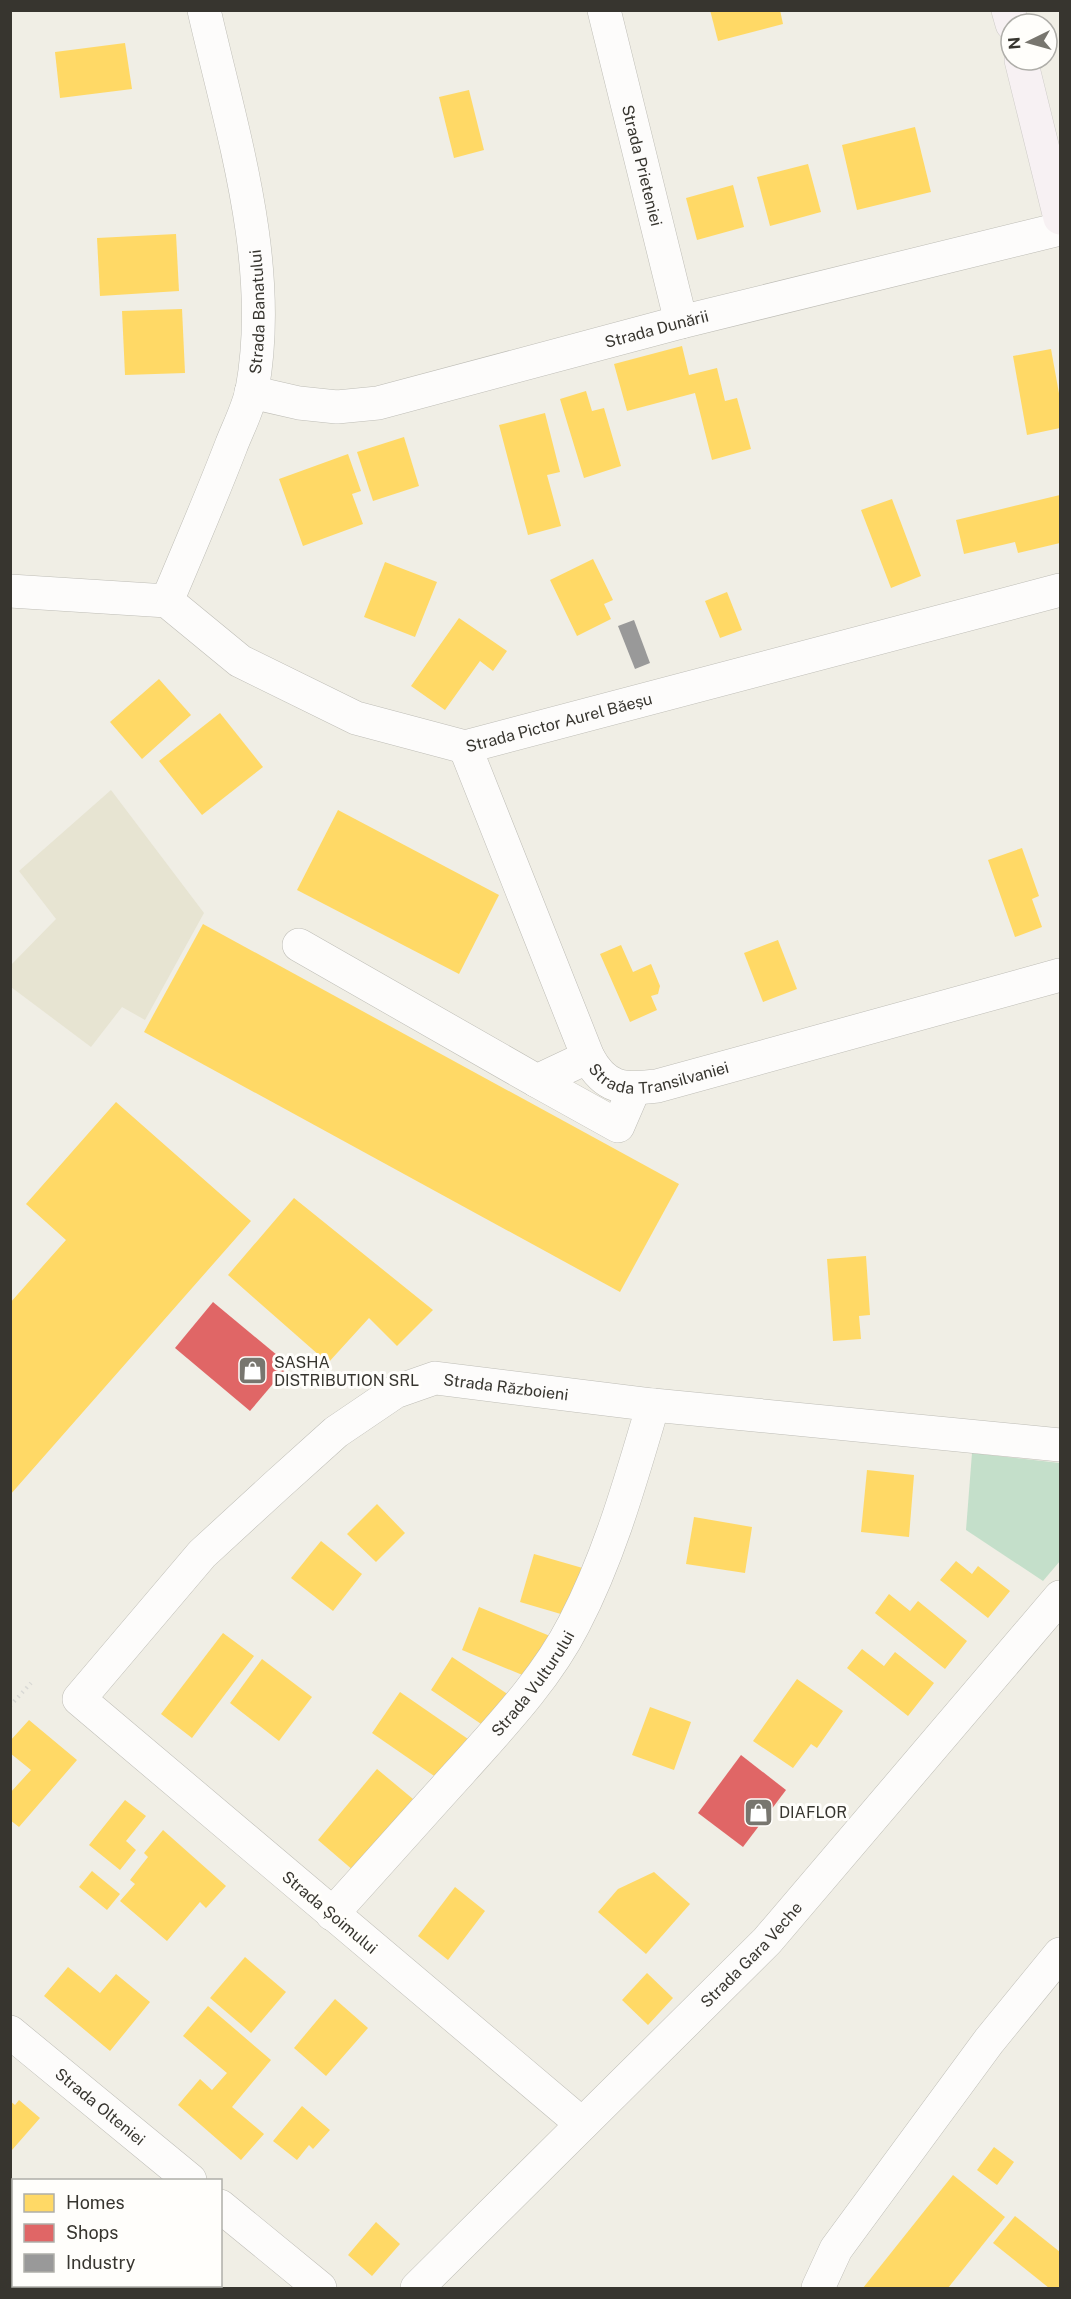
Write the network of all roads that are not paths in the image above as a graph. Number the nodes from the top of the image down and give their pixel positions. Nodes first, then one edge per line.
1 (204, 10) edge
2 (604, 10) edge
3 (1024, 72) edge
4 (1060, 218) edge
5 (1060, 230) edge
6 (681, 322) junction
7 (251, 392) junction
8 (1060, 590) edge
9 (10, 591) edge
10 (166, 601) junction
11 (465, 747) junction
12 (299, 945) dead end
13 (1060, 975) edge
14 (588, 1057) junction
15 (537, 1081) junction
16 (634, 1089) junction
17 (652, 1405) junction
18 (1060, 1445) edge
19 (1060, 1598) edge
20 (78, 1699) joint
21 (332, 1914) junction
22 (1060, 1953) edge
23 (10, 2032) edge
24 (582, 2124) junction
25 (188, 2179) edge
26 (222, 2208) edge
27 (320, 2289) edge
28 (417, 2289) edge
29 (818, 2289) edge

1 - 7 street, Strada Banatului
2 - 6 street, Strada Prieteniei
3 - 4 main road
5 - 6 street, Strada Dunării
6 - 7 street, Strada Dunării
7 - 10 street, Strada Banatului
8 - 11 street, Strada Pictor Aurel Băeșu
9 - 10 street
10 - 11 street, Strada Pictor Aurel Băeșu
11 - 14 street, Strada Transilvaniei
12 - 15 street
13 - 16 street, Strada Transilvaniei
14 - 15 street
14 - 16 street, Strada Transilvaniei
15 - 16 street
17 - 18 street, Strada Războieni
17 - 20 street, Strada Războieni
17 - 21 street, Strada Vulturului
19 - 24 street, Strada Gara Veche
20 - 21 street, Strada Șoimului
21 - 24 street, Strada Șoimului
22 - 29 street
23 - 25 street, Strada Olteniei
24 - 28 street, Strada Gara Veche
26 - 27 street

